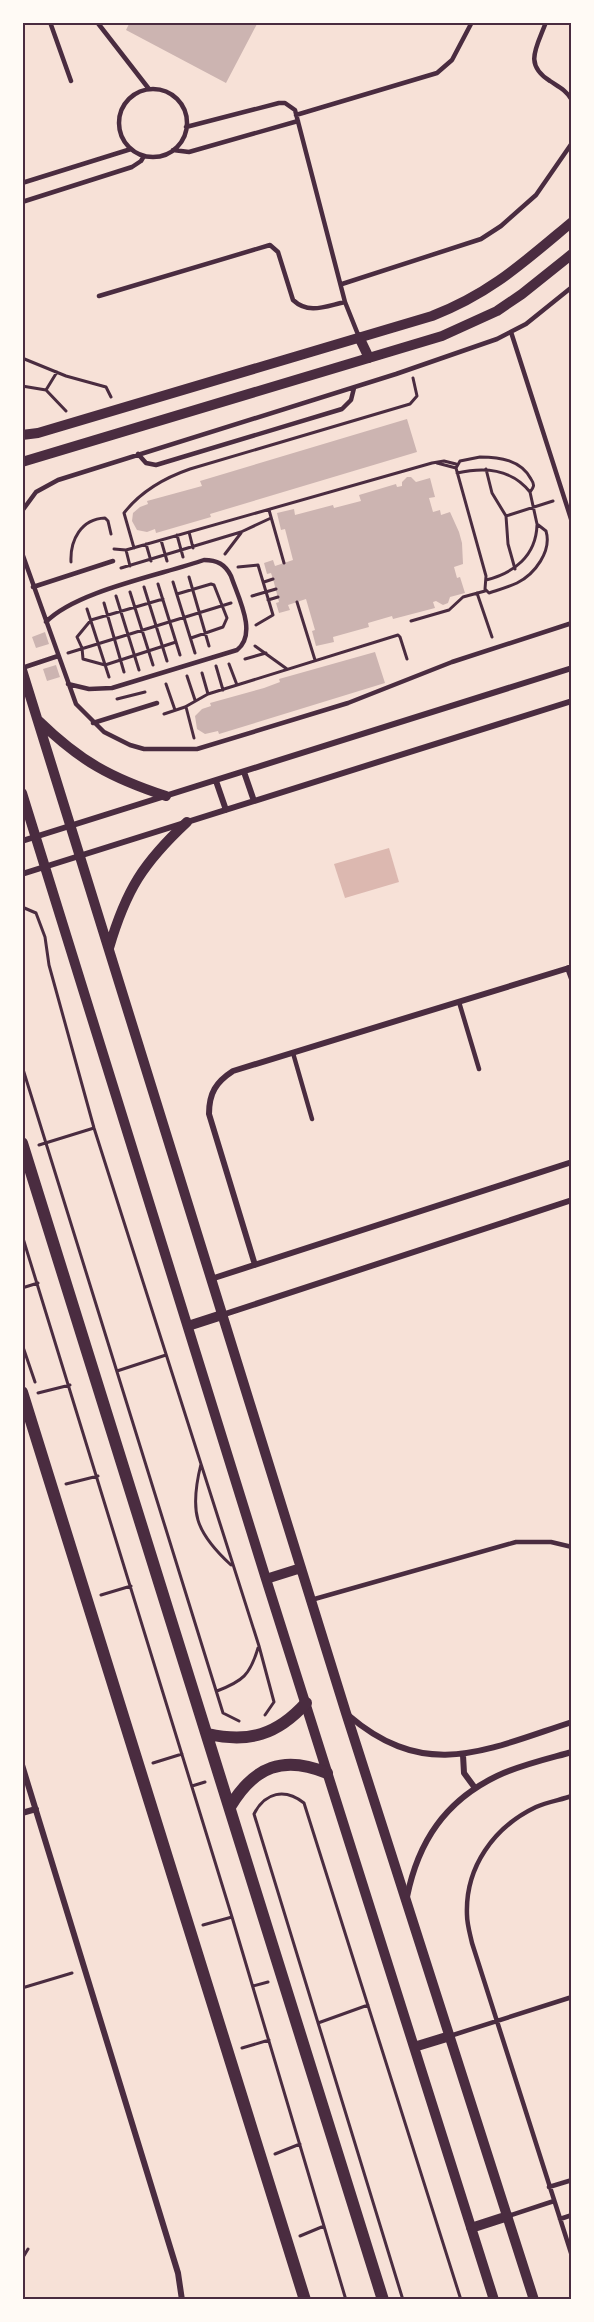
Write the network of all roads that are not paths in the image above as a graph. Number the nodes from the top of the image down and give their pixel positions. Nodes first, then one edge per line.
1 (50, 22) edge
2 (97, 22) edge
3 (472, 22) edge
4 (546, 22) edge
5 (71, 81) dead end
6 (149, 89) junction
7 (569, 92) edge
8 (572, 99) edge
9 (295, 112) junction
10 (298, 121) junction
11 (186, 127) junction
12 (572, 143) edge
13 (131, 149) junction
14 (173, 150) junction
15 (144, 156) junction
16 (22, 183) edge
17 (22, 202) edge
18 (572, 222) edge
19 (572, 254) edge
20 (342, 284) junction
21 (572, 287) edge
22 (99, 296) dead end
23 (345, 302) junction
24 (512, 332) junction
25 (359, 337) junction
26 (369, 358) junction
27 (354, 388) junction
28 (22, 435) edge
29 (138, 454) junction
30 (22, 462) edge
31 (22, 511) edge
32 (572, 522) edge
33 (22, 553) edge
34 (113, 561) dead end
35 (33, 587) junction
36 (46, 621) junction
37 (572, 623) edge
38 (58, 656) junction
39 (572, 668) edge
40 (22, 669) edge
41 (68, 684) junction
42 (572, 701) edge
43 (157, 703) dead end
44 (37, 719) junction
45 (93, 723) junction
46 (244, 772) junction
47 (216, 781) junction
48 (22, 793) edge
49 (166, 796) junction
50 (254, 801) junction
51 (226, 810) junction
52 (187, 822) junction
53 (71, 826) junction
54 (34, 837) junction
55 (22, 841) edge
56 (80, 856) junction
57 (44, 867) junction
58 (22, 874) edge
59 (109, 948) junction
60 (570, 967) edge
61 (572, 979) edge
62 (459, 1002) junction
63 (293, 1053) junction
64 (479, 1069) dead end
65 (312, 1119) dead end
66 (23, 1146) edge
67 (572, 1162) edge
68 (572, 1200) edge
69 (255, 1265) junction
70 (211, 1279) junction
71 (222, 1315) junction
72 (188, 1326) junction
73 (22, 1392) edge
74 (572, 1547) edge
75 (301, 1568) junction
76 (266, 1579) junction
77 (311, 1600) junction
78 (306, 1703) junction
79 (346, 1713) junction
80 (572, 1722) edge
81 (208, 1734) junction
82 (572, 1752) edge
83 (463, 1755) junction
84 (22, 1766) edge
85 (327, 1773) junction
86 (475, 1788) junction
87 (572, 1796) edge
88 (230, 1807) junction
89 (36, 1809) junction
90 (22, 1813) edge
91 (406, 1901) junction
92 (572, 1997) edge
93 (497, 2021) junction
94 (450, 2036) junction
95 (414, 2047) junction
96 (572, 2180) edge
97 (549, 2187) junction
98 (554, 2201) junction
99 (508, 2216) junction
100 (572, 2216) edge
101 (560, 2219) junction
102 (471, 2228) junction
103 (572, 2256) edge
104 (182, 2300) edge
105 (305, 2300) edge
106 (383, 2300) edge
107 (494, 2300) edge
108 (534, 2300) edge

1 - 5 lane
2 - 6 lane
3 - 9 lane
4 - 7 lane
6 - 11 lane
6 - 13 lane
7 - 8 lane
9 - 10 lane
9 - 11 lane
10 - 14 lane
10 - 20 lane
11 - 14 lane
12 - 20 lane
13 - 15 lane
13 - 16 lane
14 - 15 lane
15 - 17 lane
18 - 25 street
19 - 26 street
20 - 23 lane
21 - 24 lane
22 - 23 lane
23 - 25 lane
24 - 27 lane
24 - 32 lane
25 - 26 street
25 - 28 street
26 - 30 street
27 - 29 lane
27 - 29 lane
29 - 31 lane
33 - 35 lane
34 - 35 lane
35 - 36 lane
36 - 38 lane
36 - 41 lane
37 - 45 lane
38 - 40 lane
38 - 41 lane
39 - 46 street
40 - 44 street
41 - 45 lane
42 - 50 street
43 - 45 lane
44 - 49 street
44 - 53 street
46 - 47 street
46 - 50 street
47 - 49 street
47 - 51 street
48 - 54 street
49 - 53 street
50 - 51 street
51 - 52 street
52 - 56 street
52 - 59 street
53 - 54 street
53 - 56 street
54 - 55 street
54 - 57 street
56 - 57 street
56 - 59 street
57 - 58 street
57 - 72 street
59 - 70 street
60 - 61 street
60 - 62 street
62 - 63 street
62 - 64 lane
63 - 65 lane
63 - 69 street
66 - 81 main road
67 - 69 street
68 - 71 street
69 - 70 street
70 - 71 street
71 - 72 street
71 - 75 street
72 - 76 street
73 - 105 main road
74 - 77 lane
75 - 76 street
75 - 77 street
76 - 78 street
77 - 79 street
78 - 81 main road
78 - 85 street
79 - 83 street
79 - 91 street
80 - 83 street
81 - 88 main road
82 - 86 street
83 - 86 street
84 - 89 street
85 - 88 main road
85 - 95 street
86 - 91 street
87 - 93 lane
88 - 106 main road
89 - 90 street
89 - 104 street
91 - 94 street
92 - 93 lane
93 - 94 lane
93 - 97 lane
94 - 95 street
94 - 99 street
95 - 102 street
96 - 97 lane
97 - 98 lane
98 - 99 lane
98 - 101 lane
99 - 102 street
99 - 108 street
100 - 101 lane
101 - 103 lane
102 - 107 street

